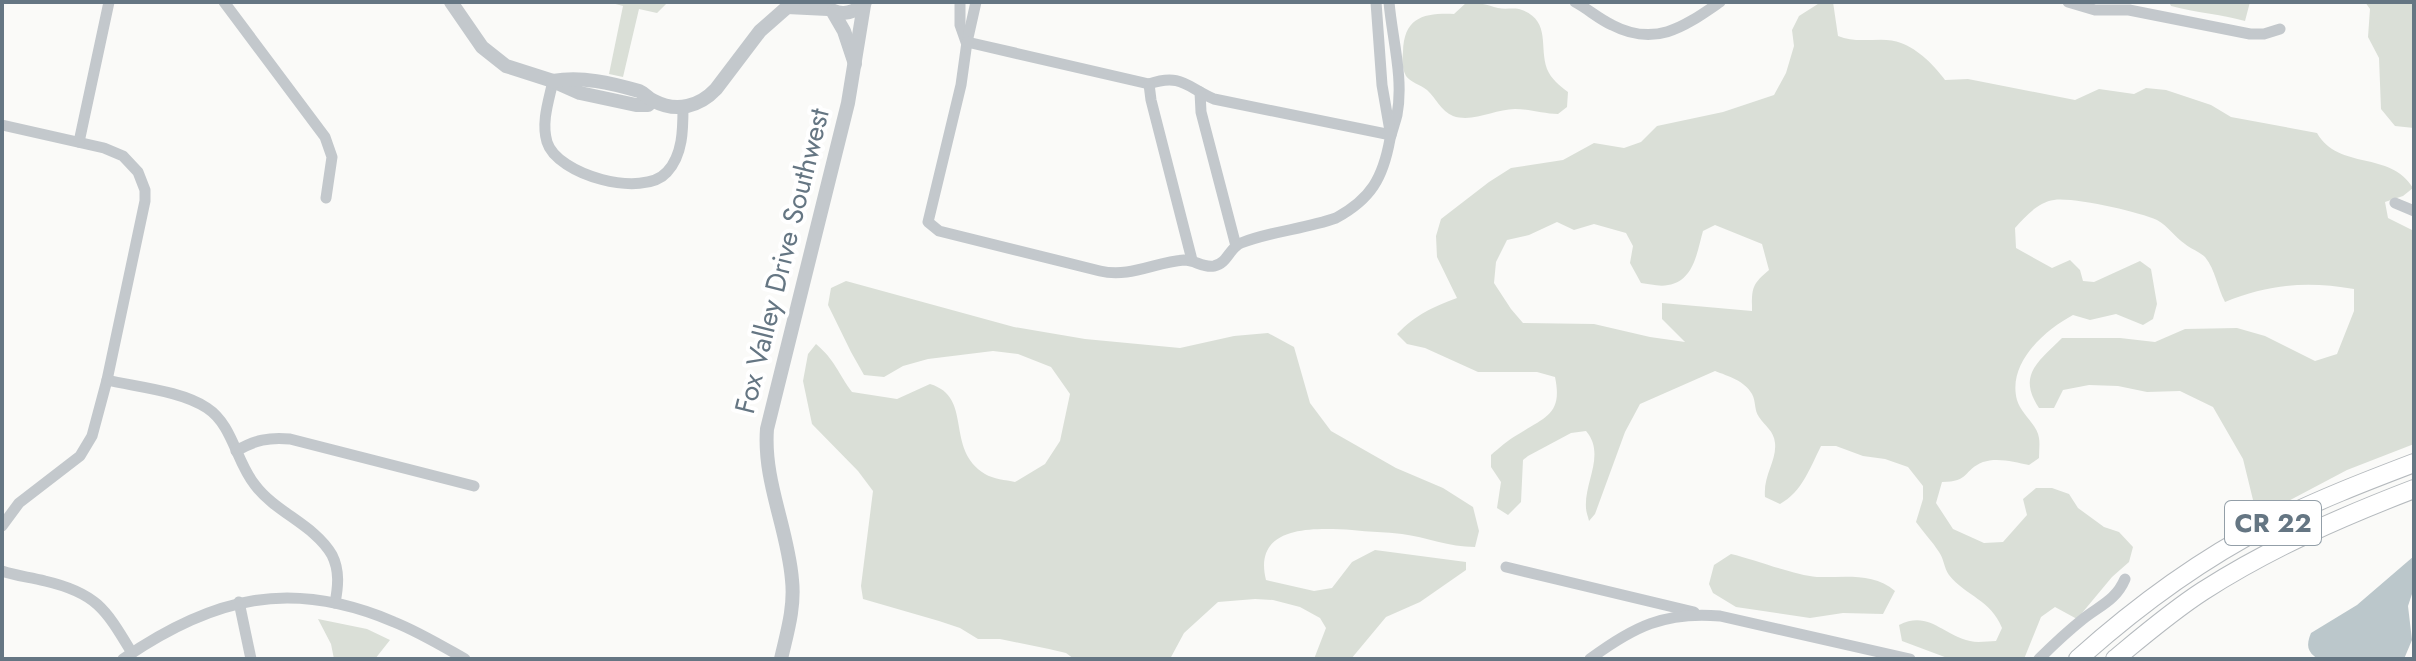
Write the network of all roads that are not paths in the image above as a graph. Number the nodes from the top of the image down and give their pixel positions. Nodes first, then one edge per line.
1 (109, 2) edge
2 (224, 2) edge
3 (451, 2) edge
4 (960, 2) edge
5 (976, 2) edge
6 (1376, 2) edge
7 (1389, 2) edge
8 (1575, 2) edge
9 (1720, 2) edge
10 (2068, 2) edge
11 (864, 3) edge
12 (790, 5) edge
13 (827, 8) edge
14 (2280, 29) dead end
15 (967, 42) junction
16 (855, 65) junction
17 (553, 81) junction
18 (1149, 84) junction
19 (1200, 92) junction
20 (683, 107) junction
21 (2, 125) edge
22 (1391, 135) junction
23 (79, 142) junction
24 (326, 198) dead end
25 (2395, 203) dead end
26 (2414, 211) edge
27 (1236, 246) junction
28 (1192, 260) junction
29 (107, 380) junction
30 (236, 451) junction
31 (2414, 463) edge
32 (474, 486) dead end
33 (2414, 489) edge
34 (2, 526) edge
35 (1506, 567) dead end
36 (2, 571) edge
37 (2125, 579) dead end
38 (239, 602) junction
39 (335, 603) junction
40 (1702, 615) junction
41 (128, 656) edge
42 (1891, 657) edge
43 (251, 659) edge
44 (465, 659) edge
45 (781, 659) edge
46 (1590, 659) edge
47 (1910, 659) edge
48 (2039, 659) edge
49 (2078, 659) edge
50 (2115, 659) edge

1 - 23 street
2 - 24 street
3 - 17 street
4 - 15 street
5 - 15 street
6 - 22 street
7 - 22 street
8 - 9 street
10 - 14 street
11 - 13 street
11 - 16 street, Fox Valley Drive Southwest
12 - 13 street
12 - 20 street
13 - 16 street, Fox Valley Drive Southwest
15 - 18 street
15 - 28 street
16 - 45 street, Fox Valley Drive Southwest
17 - 20 street
17 - 20 street
18 - 19 street
18 - 28 street
19 - 22 street
19 - 27 street
21 - 23 street
22 - 27 street
23 - 29 street
25 - 26 street
27 - 28 street
29 - 30 street
29 - 34 street
30 - 32 street
30 - 39 street
31 - 49 main road, CR 22
33 - 50 main road, CR 22
35 - 40 street
36 - 41 street
37 - 48 street
38 - 39 street
38 - 41 street
38 - 43 street
39 - 44 street
40 - 42 street
40 - 46 street
42 - 47 street

